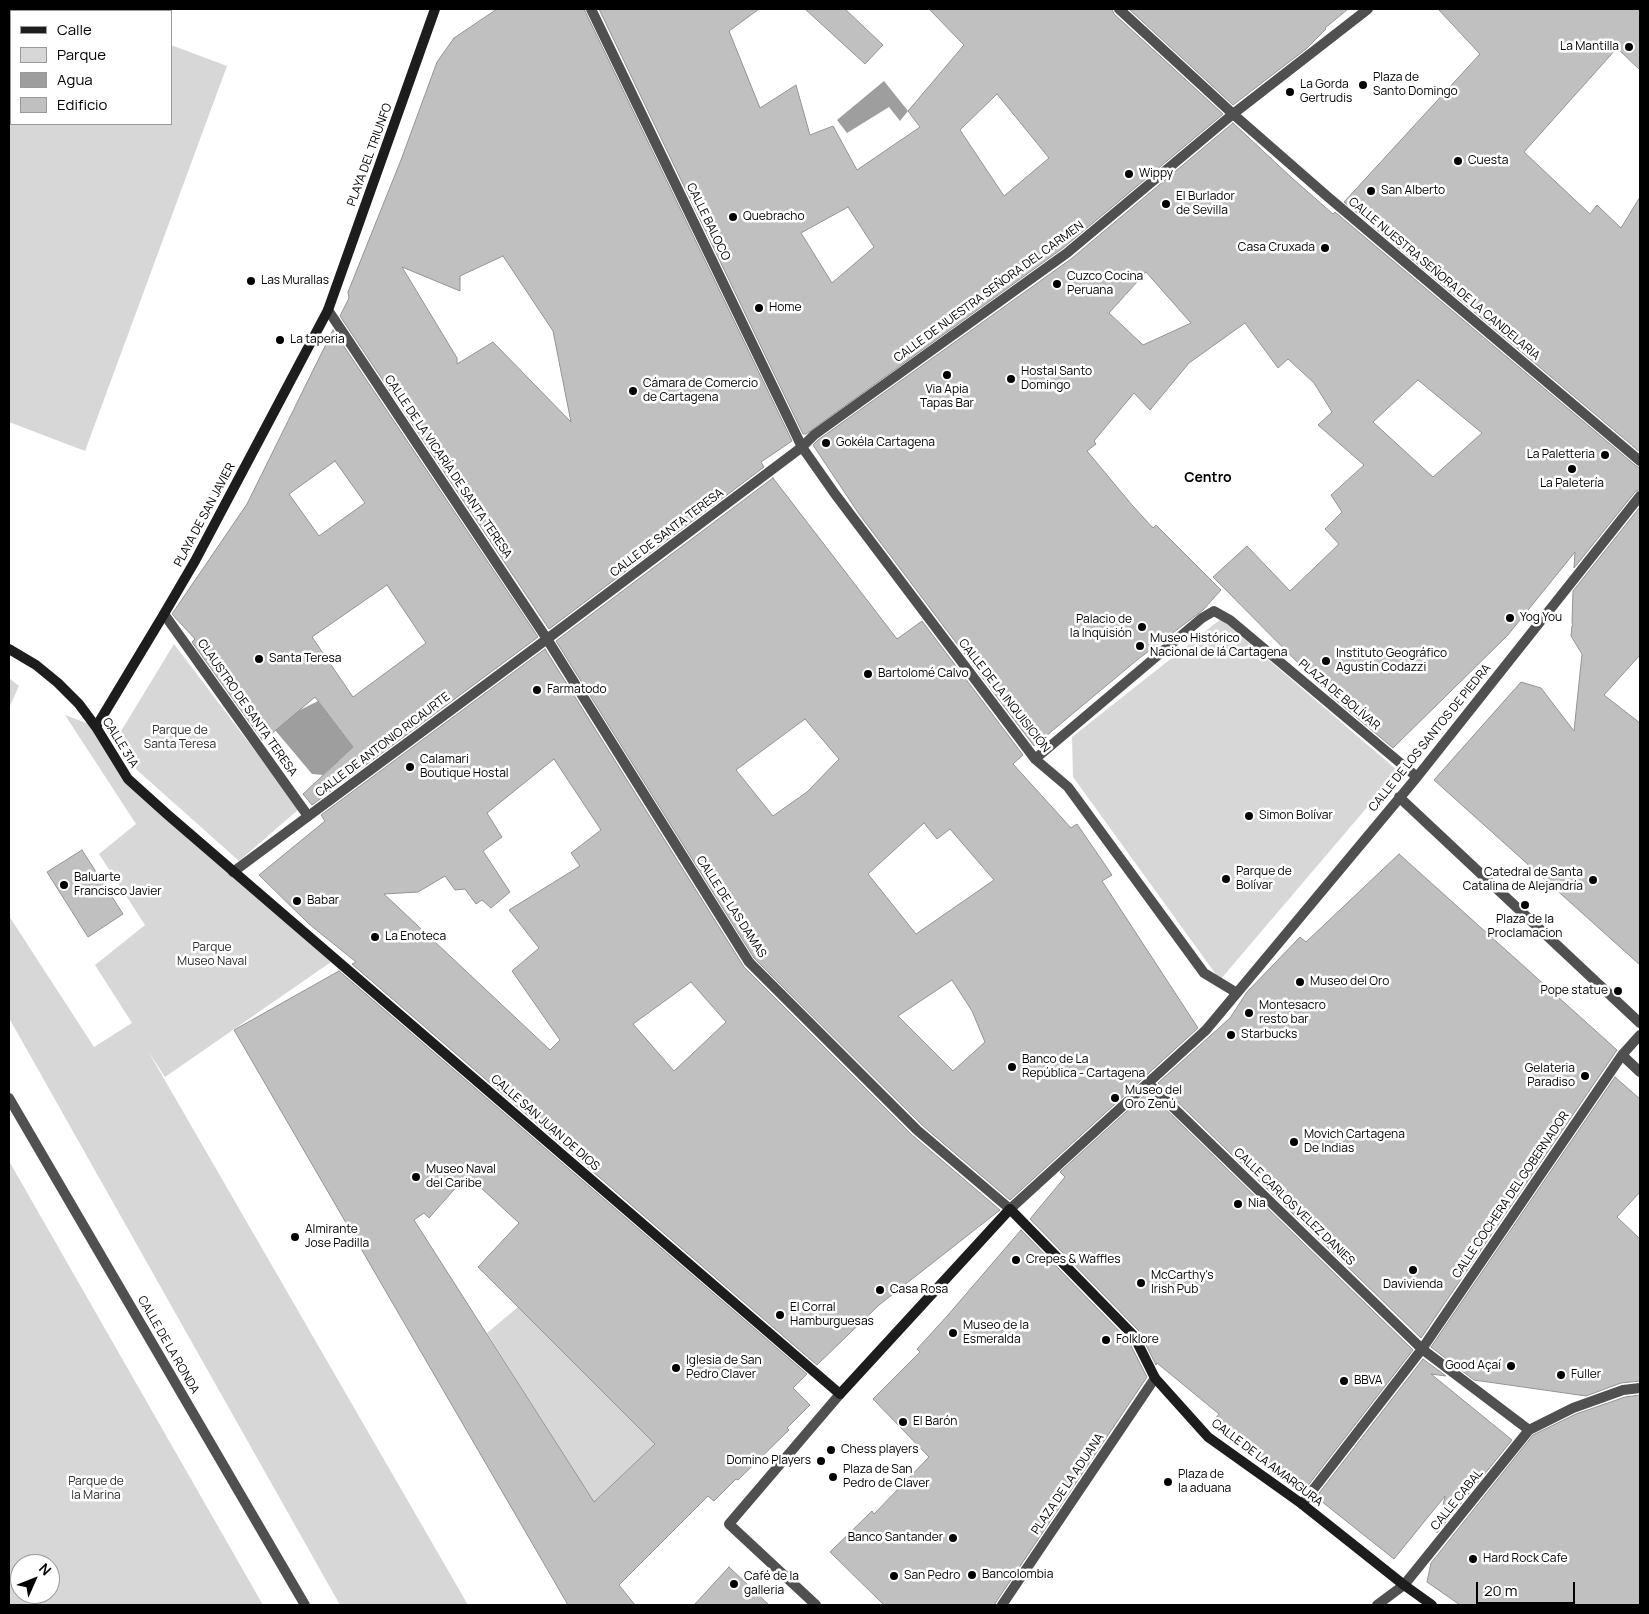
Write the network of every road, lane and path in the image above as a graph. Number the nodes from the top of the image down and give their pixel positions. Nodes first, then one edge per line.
1 (435, 9) edge
2 (591, 9) edge
3 (1119, 9) edge
4 (1368, 9) edge
5 (1233, 114) junction
6 (328, 310) junction
7 (802, 447) junction
8 (1640, 462) edge
9 (1640, 496) edge
10 (164, 614) junction
11 (547, 639) junction
12 (9, 649) edge
13 (96, 727) junction
14 (1035, 759) junction
15 (1417, 777) junction
16 (1399, 797) junction
17 (308, 816) junction
18 (233, 872) junction
19 (1237, 993) junction
20 (1640, 1023) edge
21 (1640, 1035) edge
22 (1622, 1055) junction
23 (1640, 1072) edge
24 (1149, 1084) junction
25 (9, 1098) edge
26 (1010, 1209) junction
27 (1422, 1349) junction
28 (1155, 1378) junction
29 (1640, 1388) edge
30 (840, 1394) junction
31 (1529, 1430) junction
32 (1302, 1504) junction
33 (1404, 1585) junction
34 (305, 1605) edge
35 (816, 1605) edge
36 (1002, 1605) edge
37 (1377, 1605) edge
38 (1432, 1605) edge

1 - 6 street, PLAYA DEL TRIUNFO
2 - 7 street, CALLE BALOCO
3 - 5 street, CALLE NUESTRA SEÑORA DE LA CANDELARIA
4 - 5 street, CALLE DE NUESTRA SEÑORA DEL CARMEN
5 - 7 street, CALLE DE NUESTRA SEÑORA DEL CARMEN
5 - 8 street, CALLE NUESTRA SEÑORA DE LA CANDELARIA
6 - 10 street, PLAYA DE SAN JAVIER
6 - 11 street, CALLE DE LA VICARÍA DE SANTA TERESA
7 - 11 street, CALLE DE SANTA TERESA
7 - 14 street, CALLE DE LA INQUISICIÓN
9 - 15 street, CALLE DE LOS SANTOS DE PIEDRA
10 - 13 street, PLAYA DE SAN JAVIER
10 - 17 street, CLAUSTRO DE SANTA TERESA
11 - 17 street, CALLE DE ANTONIO RICAURTE
11 - 26 street, CALLE DE LAS DAMAS
12 - 13 street, CALLE 31A
13 - 18 street, CALLE 31A
14 - 15 street, PLAZA DE BOLÍVAR
14 - 19 street, CALLE DE LA INQUISICIÓN
15 - 16 street, CALLE DE LOS SANTOS DE PIEDRA
16 - 19 street, CALLE DE LOS SANTOS DE PIEDRA
16 - 20 street
17 - 18 street, CALLE DE ANTONIO RICAURTE
18 - 30 street, CALLE SAN JUAN DE DIOS
19 - 24 street, CALLE DE LOS SANTOS DE PIEDRA
21 - 22 street, CALLE COCHERA DEL GOBERNADOR
22 - 23 street
22 - 27 street, CALLE COCHERA DEL GOBERNADOR
24 - 26 street, CALLE DE LOS SANTOS DE PIEDRA
24 - 27 street, CALLE CARLOS VELEZ DANIES
25 - 34 street, CALLE DE LA RONDA
26 - 28 street, CALLE DE LA AMARGURA
26 - 30 street
27 - 31 street, CALLE CARLOS VELEZ DANIES
27 - 32 street, CALLE COCHERA DEL GOBERNADOR
28 - 32 street, CALLE DE LA AMARGURA
28 - 36 street, PLAZA DE LA ADUANA
29 - 31 street
30 - 35 street
31 - 33 street, CALLE CABAL
32 - 33 street, CALLE DE LA AMARGURA
33 - 37 street, CALLE CABAL
33 - 38 street, CALLE DE LA AMARGURA

